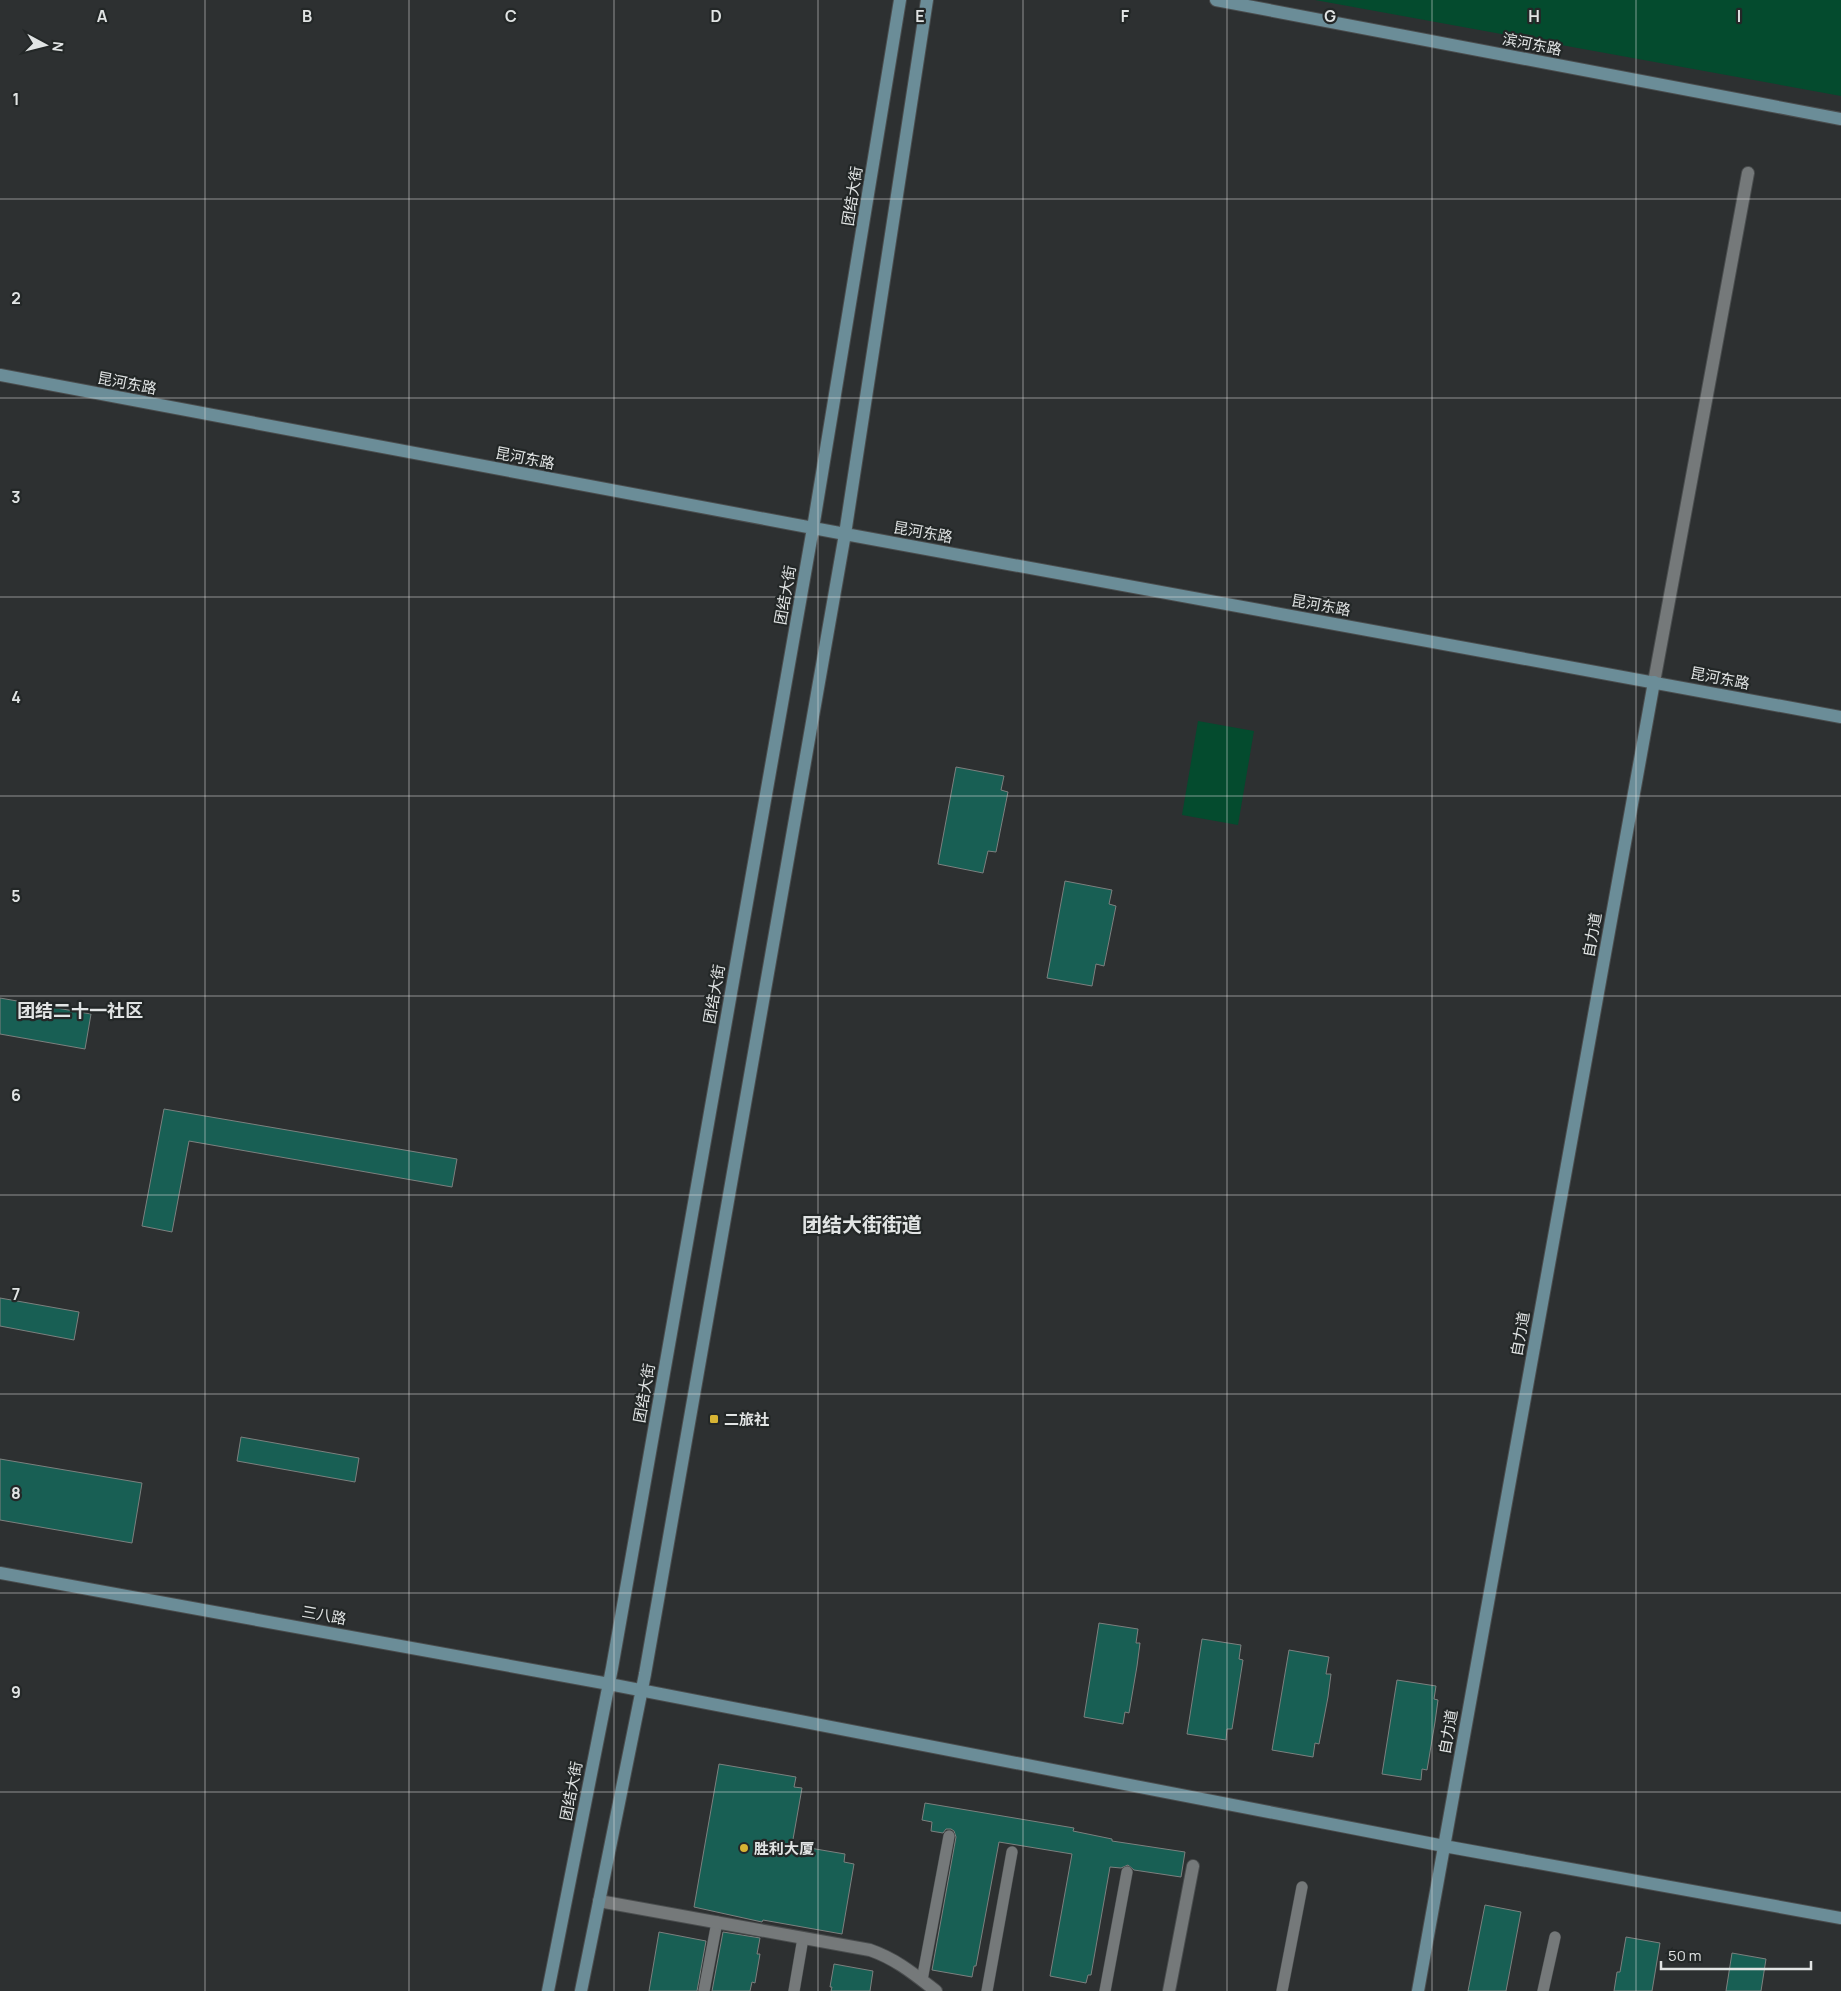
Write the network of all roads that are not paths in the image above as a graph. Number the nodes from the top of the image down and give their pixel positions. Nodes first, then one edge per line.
1 (900, 0) edge
2 (927, 0) edge
3 (1216, 0) edge
4 (1841, 119) edge
5 (1748, 173) dead end
6 (0, 375) edge
7 (813, 528) junction
8 (844, 534) junction
9 (1654, 682) junction
10 (1841, 718) edge
11 (0, 1573) edge
12 (609, 1684) junction
13 (642, 1690) junction
14 (949, 1836) dead end
15 (1444, 1846) junction
16 (1012, 1852) dead end
17 (1193, 1866) dead end
18 (1126, 1872) dead end
19 (1302, 1887) dead end
20 (599, 1901) junction
21 (1841, 1918) edge
22 (717, 1922) junction
23 (1554, 1937) dead end
24 (803, 1938) junction
25 (922, 1980) junction
26 (548, 1991) edge
27 (581, 1991) edge
28 (704, 1991) edge
29 (794, 1991) edge
30 (936, 1991) edge
31 (987, 1991) edge
32 (1105, 1991) edge
33 (1169, 1991) edge
34 (1282, 1991) edge
35 (1418, 1991) edge
36 (1543, 1991) edge

1 - 7 main road, 团结大街
2 - 8 main road
3 - 4 main road, 滨河东路
5 - 9 street
6 - 7 main road, 昆河东路
7 - 8 main road, 昆河东路
7 - 12 main road, 团结大街
8 - 9 main road, 昆河东路
8 - 13 main road
9 - 10 main road, 昆河东路
9 - 15 main road, 自力道
11 - 12 main road, 三八路
12 - 13 main road, 三八路
12 - 26 main road, 团结大街
13 - 15 main road, 三八路
13 - 20 main road
14 - 25 lane
15 - 21 main road, 三八路
15 - 35 main road, 自力道
16 - 31 lane
17 - 33 street
18 - 32 lane
19 - 34 lane
20 - 22 street
20 - 27 main road
22 - 24 street
22 - 28 lane
23 - 36 lane
24 - 25 street
24 - 29 lane
25 - 30 street

